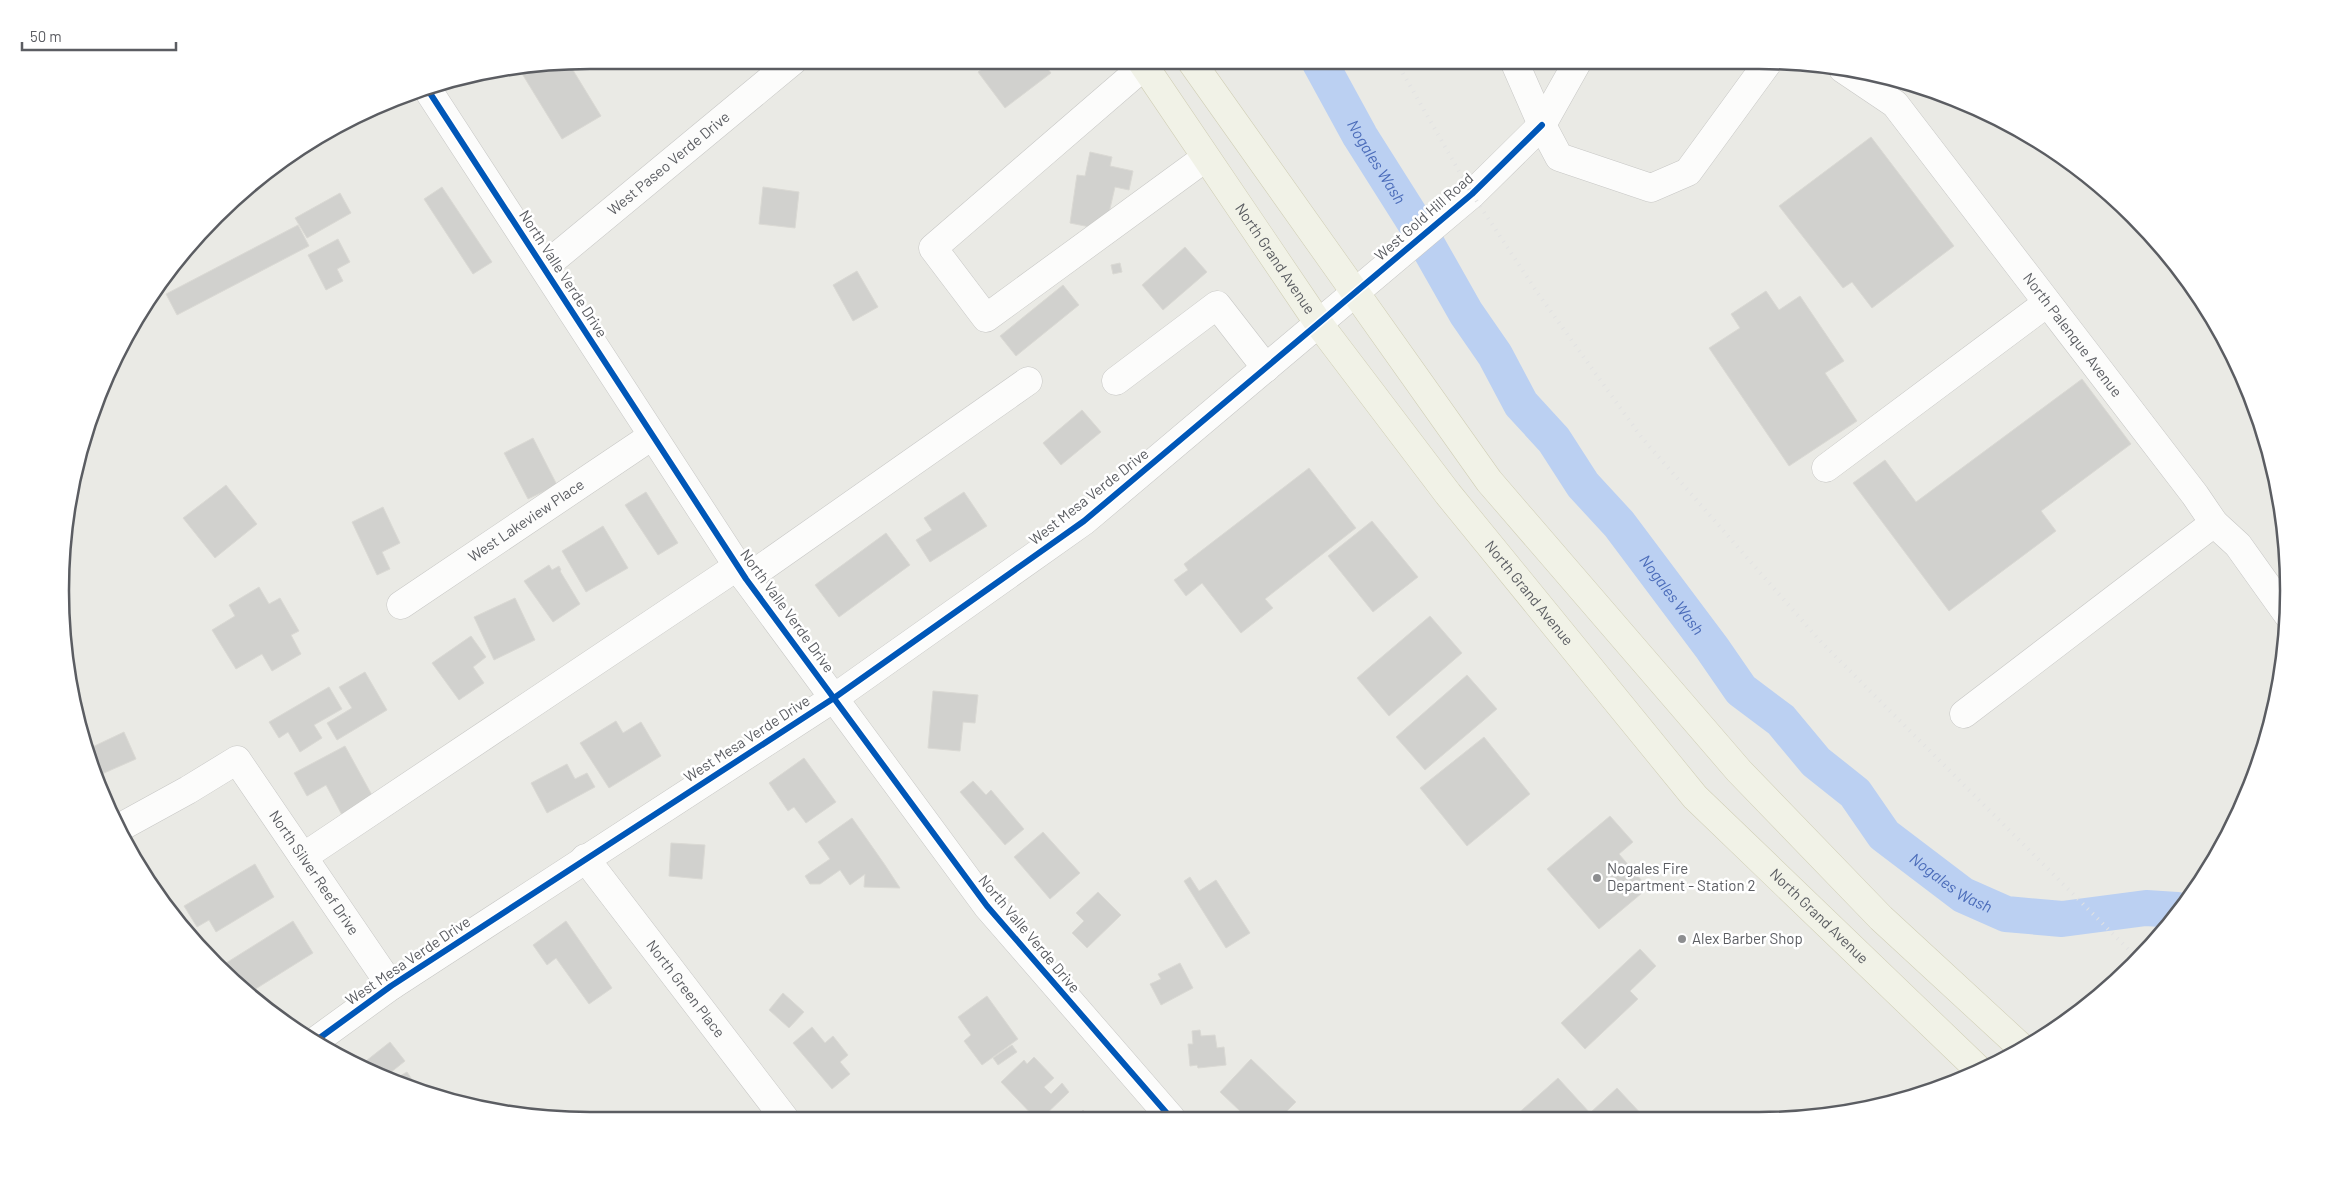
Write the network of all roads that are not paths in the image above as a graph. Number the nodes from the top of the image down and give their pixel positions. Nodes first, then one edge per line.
1 (783, 69) edge
2 (1135, 69) edge
3 (1146, 69) edge
4 (1196, 69) edge
5 (1518, 69) edge
6 (1574, 69) edge
7 (1763, 69) edge
8 (1857, 78) edge
9 (431, 94) edge
10 (1542, 125) junction
11 (1205, 158) junction
12 (544, 267) junction
13 (1355, 293) junction
14 (2047, 303) junction
15 (1318, 324) junction
16 (1266, 368) junction
17 (1028, 381) dead end
18 (1116, 381) dead end
19 (652, 436) junction
20 (1826, 468) dead end
21 (2214, 523) junction
22 (742, 572) junction
23 (2280, 602) edge
24 (401, 605) dead end
25 (834, 698) junction
26 (1964, 714) dead end
27 (125, 825) edge
28 (303, 857) junction
29 (585, 858) junction
30 (391, 986) junction
31 (321, 1037) edge
32 (2017, 1043) edge
33 (1974, 1065) edge
34 (780, 1112) edge
35 (1165, 1112) edge

1 - 12 street, West Paseo Verde Drive
2 - 11 street
3 - 11 main road, North Grand Avenue
4 - 13 main road
5 - 10 street
6 - 10 street, West Gold Hill Road
7 - 10 street
8 - 14 street, North Palenque Avenue
9 - 12 street, North Valle Verde Drive
10 - 13 street, West Gold Hill Road
11 - 15 main road, North Grand Avenue
12 - 19 street, North Valle Verde Drive
13 - 15 street, West Gold Hill Road
13 - 32 main road
14 - 20 street
14 - 21 street, North Palenque Avenue
15 - 16 street, West Mesa Verde Drive
15 - 33 main road, North Grand Avenue
16 - 18 street
16 - 25 street, West Mesa Verde Drive
17 - 22 street
19 - 22 street, North Valle Verde Drive
19 - 24 street, West Lakeview Place
21 - 23 street, North Palenque Avenue
21 - 26 street
22 - 25 street, North Valle Verde Drive
22 - 28 street
25 - 29 street, West Mesa Verde Drive
25 - 35 street, North Valle Verde Drive
27 - 28 street, North Silver Reef Drive
28 - 30 street, North Silver Reef Drive
29 - 30 street, West Mesa Verde Drive
29 - 34 street, North Green Place
30 - 31 street, West Mesa Verde Drive

